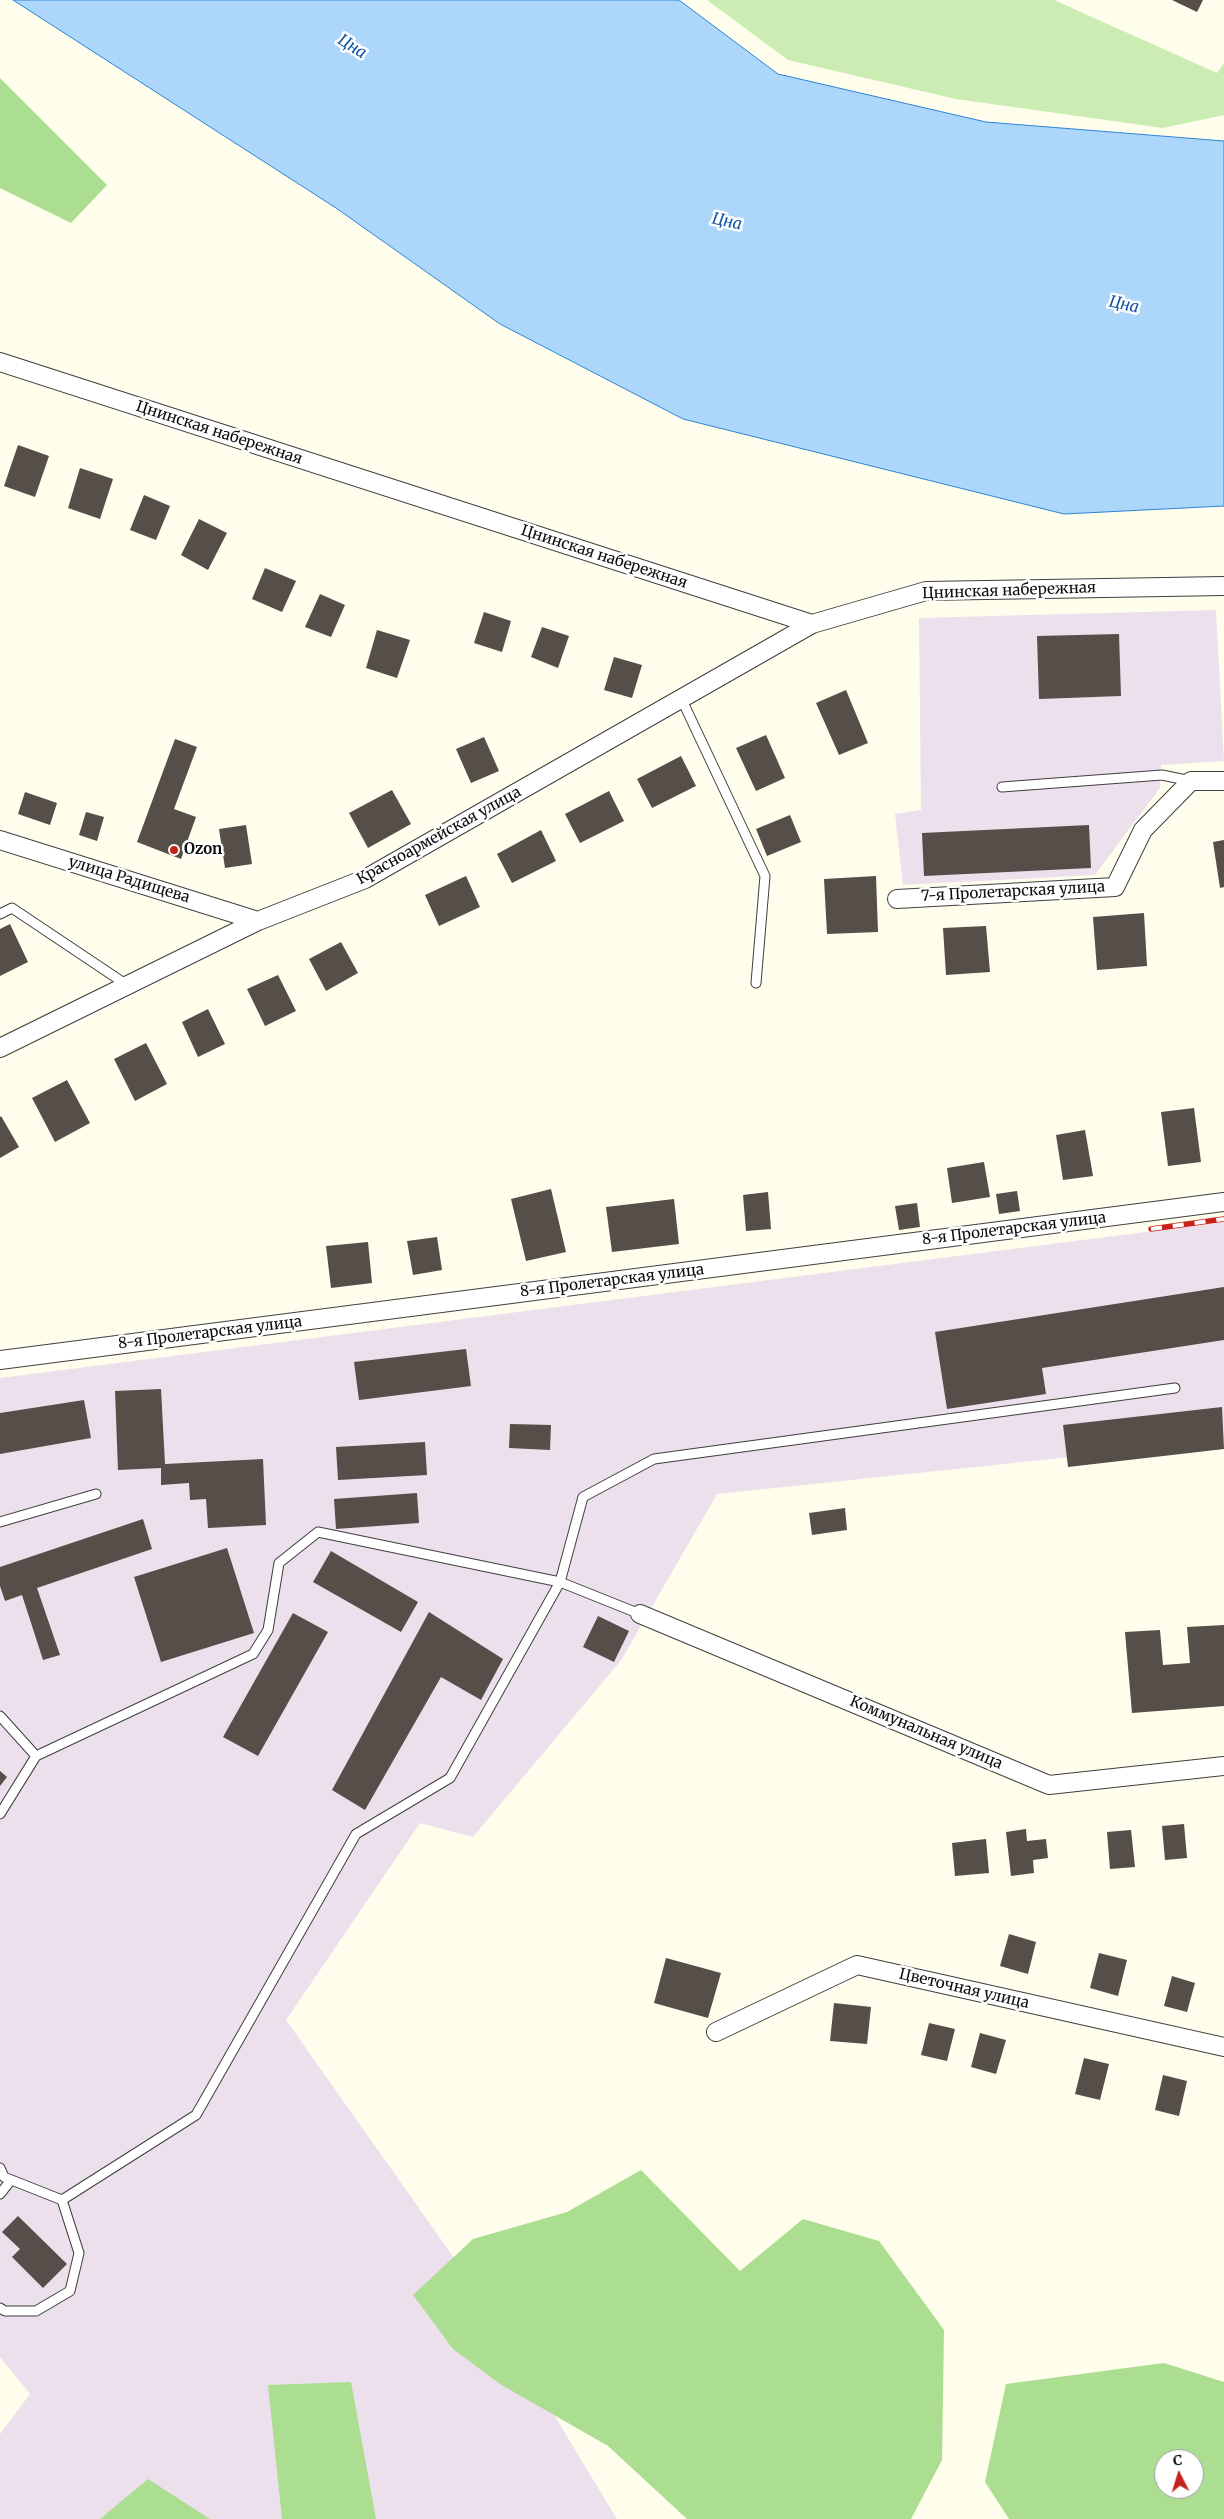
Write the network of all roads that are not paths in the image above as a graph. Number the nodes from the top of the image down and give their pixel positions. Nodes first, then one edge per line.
1 (0, 362) edge
2 (1224, 586) edge
3 (812, 624) junction
4 (681, 698) junction
5 (1191, 781) junction
6 (1224, 781) edge
7 (1002, 787) dead end
8 (0, 840) edge
9 (898, 899) dead end
10 (0, 914) edge
11 (258, 921) junction
12 (756, 983) dead end
13 (127, 985) junction
14 (0, 1048) edge
15 (1224, 1202) edge
16 (0, 1360) edge
17 (1175, 1388) dead end
18 (96, 1494) dead end
19 (0, 1522) edge
20 (560, 1582) junction
21 (640, 1614) joint
22 (0, 1716) edge
23 (36, 1756) junction
24 (1224, 1766) edge
25 (0, 1814) edge
26 (716, 2032) dead end
27 (1224, 2047) edge
28 (0, 2168) edge
29 (11, 2180) junction
30 (0, 2194) edge
31 (62, 2200) junction
32 (0, 2308) edge

1 - 3 street, Цнинская набережная
2 - 3 street, Цнинская набережная
3 - 4 street, Красноармейская улица
4 - 11 street, Красноармейская улица
4 - 12 lane
5 - 6 street
5 - 7 lane
5 - 9 street, 7-я Пролетарская улица
8 - 11 street, улица Радищева
10 - 13 lane
11 - 13 street, Красноармейская улица
13 - 14 street, Красноармейская улица
15 - 16 street, 8-я Пролетарская улица
17 - 20 lane
18 - 19 lane
20 - 21 lane
20 - 23 lane
20 - 31 lane
21 - 24 street, Коммунальная улица
22 - 23 lane
23 - 25 lane
26 - 27 street, Цветочная улица
28 - 29 lane
29 - 30 lane
29 - 31 lane
31 - 32 lane

